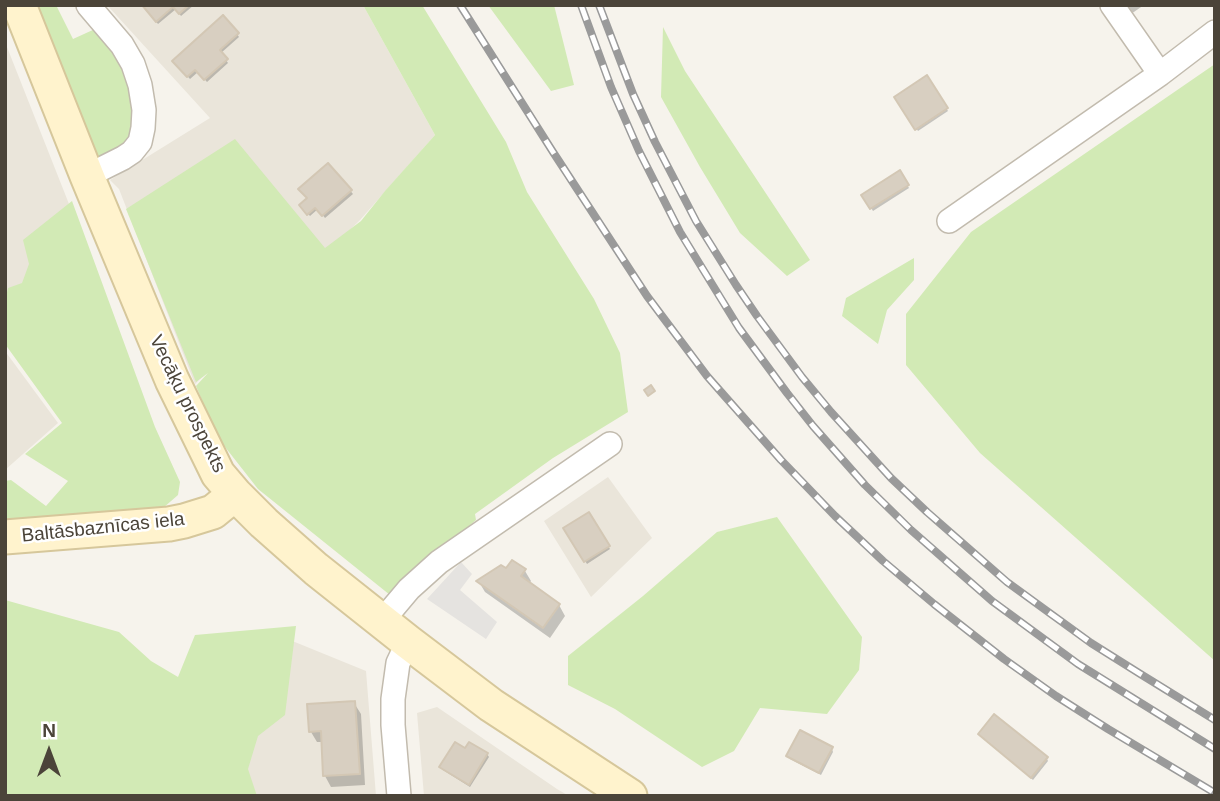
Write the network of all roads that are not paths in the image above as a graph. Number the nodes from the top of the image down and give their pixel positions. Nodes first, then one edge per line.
1 (19, 5) edge
2 (88, 5) edge
3 (1112, 5) edge
4 (1215, 32) edge
5 (1160, 75) junction
6 (87, 176) junction
7 (949, 221) dead end
8 (610, 444) dead end
9 (234, 494) junction
10 (5, 537) edge
11 (382, 621) junction
12 (408, 642) junction
13 (399, 796) edge
14 (630, 796) edge

1 - 6 main road, Vecāķu prospekts
2 - 6 street
3 - 5 street
4 - 5 street
5 - 7 street
6 - 9 main road, Vecāķu prospekts
8 - 11 street
9 - 10 main road, Baltāsbaznīcas iela
9 - 11 main road, Vecāķu prospekts
11 - 12 main road, Vecāķu prospekts
12 - 13 street
12 - 14 main road, Vecāķu prospekts

